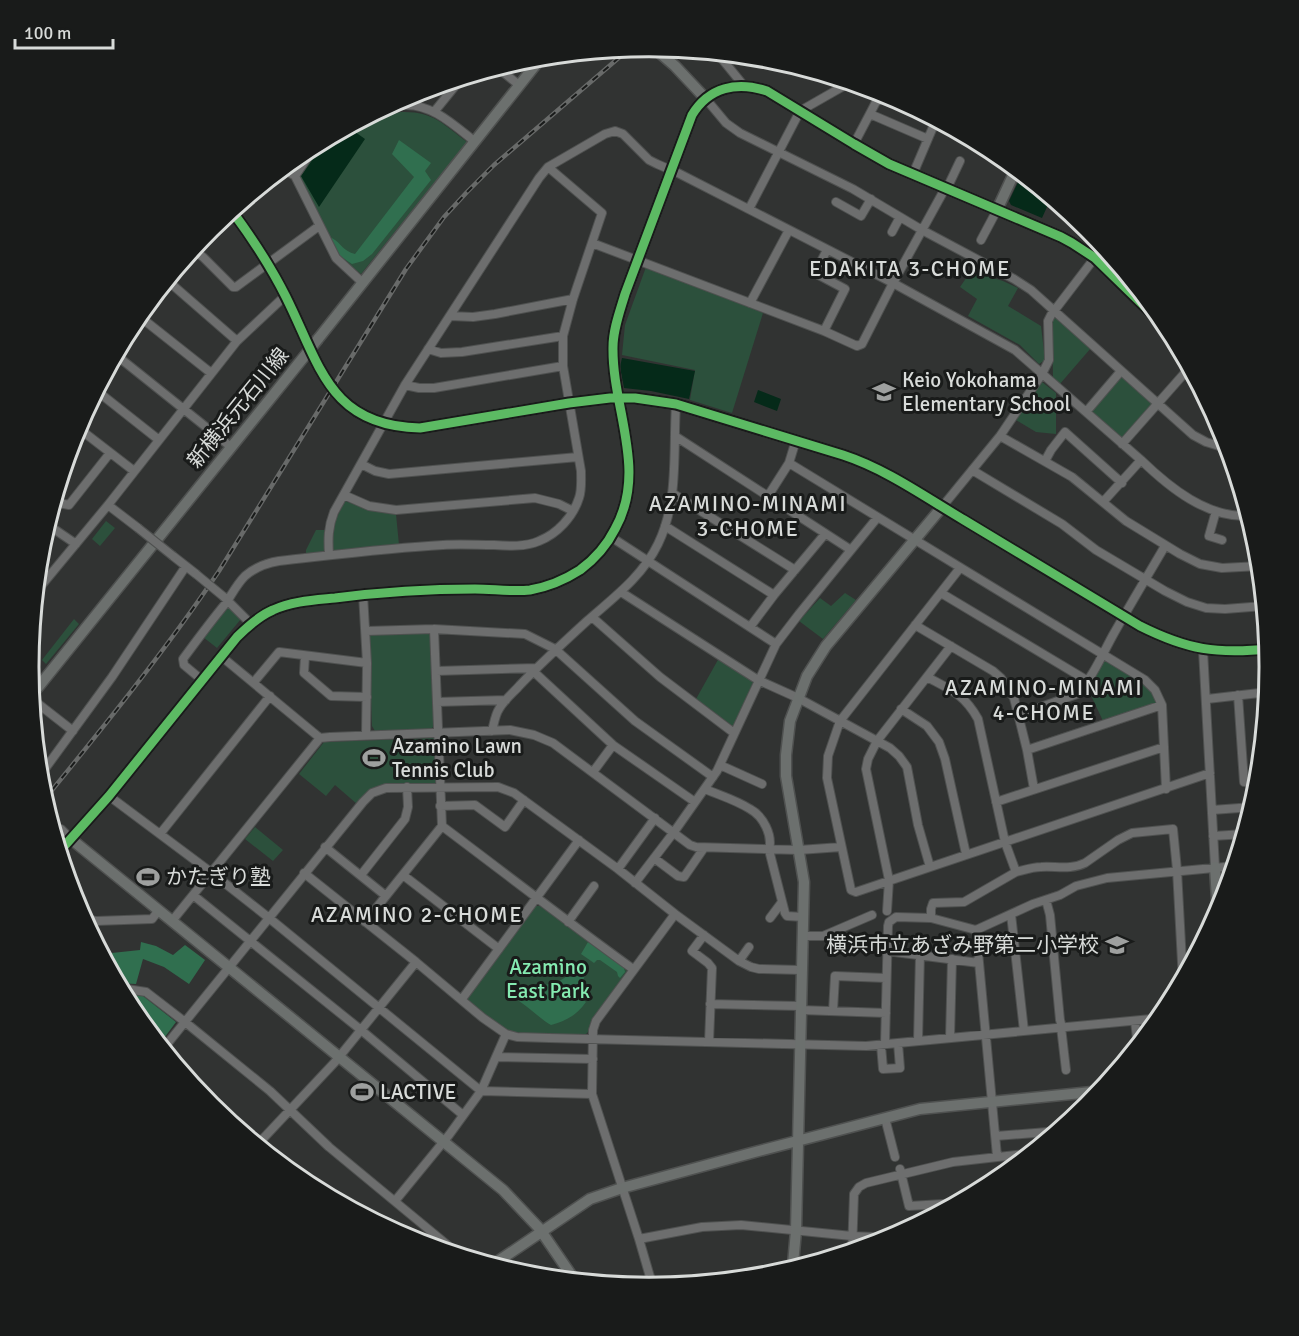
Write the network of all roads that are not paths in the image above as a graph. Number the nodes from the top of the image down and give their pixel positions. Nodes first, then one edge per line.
1 (666, 58) edge
2 (726, 64) edge
3 (533, 69) edge
4 (506, 75) edge
5 (519, 86) junction
6 (744, 86) junction
7 (840, 88) edge
8 (451, 91) edge
9 (706, 99) junction
10 (877, 102) edge
11 (412, 106) edge
12 (801, 111) junction
13 (434, 112) junction
14 (870, 114) junction
15 (933, 127) edge
16 (928, 139) junction
17 (474, 141) junction
18 (854, 144) junction
19 (778, 152) junction
20 (960, 161) dead end
21 (301, 166) edge
22 (548, 167) junction
23 (672, 170) junction
24 (292, 174) edge
25 (913, 174) junction
26 (295, 176) junction
27 (1012, 177) edge
28 (946, 189) junction
29 (871, 200) junction
30 (836, 202) dead end
31 (749, 209) junction
32 (997, 210) junction
33 (900, 217) junction
34 (237, 218) edge
35 (319, 226) junction
36 (789, 230) junction
37 (922, 230) junction
38 (892, 232) dead end
39 (981, 240) dead end
40 (592, 243) junction
41 (827, 250) junction
42 (1098, 254) edge
43 (200, 255) edge
44 (1095, 258) junction
45 (639, 260) junction
46 (268, 264) junction
47 (363, 282) junction
48 (893, 283) junction
49 (1123, 283) edge
50 (174, 286) edge
51 (285, 296) junction
52 (573, 298) junction
53 (750, 303) junction
54 (1054, 310) junction
55 (450, 316) junction
56 (147, 322) edge
57 (824, 331) junction
58 (563, 336) junction
59 (237, 341) junction
60 (428, 349) junction
61 (123, 360) edge
62 (563, 366) junction
63 (1121, 371) junction
64 (211, 373) junction
65 (1042, 374) junction
66 (1184, 374) edge
67 (405, 385) junction
68 (103, 396) edge
69 (619, 398) junction
70 (569, 403) junction
71 (1157, 403) junction
72 (676, 404) junction
73 (184, 409) junction
74 (1086, 412) junction
75 (384, 424) junction
76 (85, 433) edge
77 (675, 436) junction
78 (1000, 436) junction
79 (159, 440) junction
80 (796, 440) junction
81 (1122, 444) junction
82 (1218, 446) edge
83 (231, 447) junction
84 (110, 453) junction
85 (578, 457) junction
86 (1141, 460) junction
87 (1045, 461) junction
88 (789, 464) junction
89 (361, 465) junction
90 (972, 470) junction
91 (134, 471) junction
92 (1122, 483) junction
93 (672, 493) junction
94 (344, 495) junction
95 (768, 496) junction
96 (1103, 502) junction
97 (62, 504) edge
98 (108, 505) junction
99 (942, 507) junction
100 (573, 511) junction
101 (1216, 511) junction
102 (1240, 516) edge
103 (877, 518) junction
104 (665, 526) junction
105 (55, 530) edge
106 (825, 534) junction
107 (611, 537) junction
108 (914, 540) junction
109 (1222, 540) dead end
110 (76, 544) junction
111 (1165, 546) junction
112 (851, 550) junction
113 (329, 555) junction
114 (648, 562) junction
115 (186, 566) junction
116 (1251, 566) edge
117 (960, 568) junction
118 (795, 570) junction
119 (1145, 580) junction
120 (45, 581) edge
121 (621, 592) junction
122 (941, 593) junction
123 (363, 594) junction
124 (774, 595) junction
125 (226, 598) junction
126 (1257, 607) edge
127 (1124, 616) junction
128 (592, 617) junction
129 (250, 624) junction
130 (915, 625) junction
131 (750, 627) junction
132 (434, 629) junction
133 (366, 632) junction
134 (776, 644) junction
135 (951, 646) junction
136 (555, 649) junction
137 (1203, 650) junction
138 (1260, 650) edge
139 (1102, 653) junction
140 (305, 656) junction
141 (222, 657) junction
142 (367, 663) junction
143 (535, 669) junction
144 (435, 671) junction
145 (927, 677) junction
146 (202, 680) junction
147 (758, 680) junction
148 (1088, 681) junction
149 (254, 682) junction
150 (39, 687) edge
151 (1259, 693) edge
152 (1238, 695) junction
153 (270, 696) junction
154 (367, 697) junction
155 (798, 698) junction
156 (1207, 699) junction
157 (506, 700) junction
158 (437, 702) junction
159 (40, 705) edge
160 (1162, 705) junction
161 (901, 709) junction
162 (1019, 715) junction
163 (840, 721) junction
164 (73, 731) junction
165 (492, 731) junction
166 (437, 733) junction
167 (734, 733) junction
168 (366, 735) junction
169 (320, 738) junction
170 (877, 741) junction
171 (613, 745) junction
172 (1164, 747) junction
173 (1027, 750) junction
174 (720, 765) junction
175 (47, 766) edge
176 (593, 772) junction
177 (1210, 773) junction
178 (713, 777) junction
179 (1249, 781) edge
180 (762, 784) dead end
181 (440, 786) junction
182 (407, 787) junction
183 (705, 789) junction
184 (1034, 789) junction
185 (1166, 789) junction
186 (109, 796) junction
187 (524, 800) junction
188 (694, 802) junction
189 (996, 802) junction
190 (440, 806) junction
191 (1243, 808) edge
192 (1212, 810) junction
193 (655, 818) junction
194 (441, 826) junction
195 (61, 830) edge
196 (674, 832) junction
197 (160, 834) junction
198 (1237, 835) edge
199 (1213, 836) junction
200 (71, 838) junction
201 (579, 840) junction
202 (1005, 842) junction
203 (65, 845) edge
204 (325, 847) junction
205 (841, 847) junction
206 (704, 848) junction
207 (770, 850) junction
208 (799, 850) junction
209 (966, 854) junction
210 (654, 858) junction
211 (1227, 866) edge
212 (930, 867) junction
213 (1215, 867) junction
214 (618, 869) junction
215 (1177, 870) junction
216 (1016, 872) junction
217 (212, 873) junction
218 (304, 873) junction
219 (361, 875) junction
220 (403, 875) junction
221 (889, 880) junction
222 (635, 883) junction
223 (594, 886) dead end
224 (1219, 889) edge
225 (193, 895) junction
226 (386, 896) junction
227 (537, 897) junction
228 (1046, 900) junction
229 (782, 902) junction
230 (159, 910) junction
231 (887, 911) dead end
232 (675, 914) junction
233 (1011, 914) junction
234 (872, 915) dead end
235 (803, 917) junction
236 (269, 918) junction
237 (770, 918) dead end
238 (931, 918) junction
239 (94, 920) edge
240 (172, 921) junction
241 (365, 922) junction
242 (568, 922) junction
243 (976, 930) junction
244 (704, 935) junction
245 (802, 936) junction
246 (250, 940) junction
247 (749, 947) dead end
248 (499, 949) junction
249 (887, 951) junction
250 (920, 954) junction
251 (952, 959) junction
252 (739, 960) junction
253 (416, 962) junction
254 (979, 963) junction
255 (1182, 965) edge
256 (229, 968) junction
257 (633, 969) junction
258 (801, 970) junction
259 (886, 978) junction
260 (131, 990) edge
261 (462, 999) junction
262 (710, 1004) junction
263 (380, 1008) junction
264 (801, 1008) junction
265 (833, 1011) junction
266 (886, 1013) junction
267 (1148, 1020) edge
268 (1135, 1021) junction
269 (185, 1022) junction
270 (1061, 1027) junction
271 (361, 1030) junction
272 (1024, 1031) junction
273 (506, 1034) junction
274 (986, 1035) junction
275 (1137, 1036) edge
276 (950, 1038) junction
277 (593, 1039) junction
278 (918, 1041) junction
279 (709, 1042) junction
280 (168, 1043) edge
281 (898, 1043) junction
282 (800, 1044) junction
283 (883, 1045) junction
284 (340, 1056) junction
285 (496, 1057) junction
286 (593, 1059) junction
287 (1066, 1070) dead end
288 (481, 1091) junction
289 (1088, 1092) edge
290 (592, 1094) junction
291 (993, 1101) junction
292 (290, 1110) junction
293 (464, 1115) junction
294 (885, 1118) junction
295 (1046, 1132) edge
296 (996, 1136) junction
297 (262, 1139) edge
298 (798, 1140) junction
299 (444, 1142) junction
300 (1018, 1154) edge
301 (896, 1156) dead end
302 (998, 1156) junction
303 (900, 1172) junction
304 (622, 1188) junction
305 (395, 1200) junction
306 (942, 1204) edge
307 (541, 1231) junction
308 (796, 1231) junction
309 (852, 1236) junction
310 (870, 1237) edge
311 (639, 1239) junction
312 (446, 1243) edge
313 (852, 1244) edge
314 (500, 1260) edge
315 (793, 1261) edge
316 (570, 1273) edge
317 (649, 1278) edge

1 - 9 street
2 - 6 street
3 - 5 street, 新横浜元石川線
4 - 5 street
5 - 17 street, 新横浜元石川線
6 - 9 street
6 - 12 street
7 - 12 street
8 - 13 street
9 - 19 street
9 - 23 street
10 - 14 street
11 - 13 street
12 - 18 street
12 - 19 street
13 - 17 street
14 - 16 street
14 - 18 street
15 - 16 street
16 - 25 street
17 - 47 street, 新横浜元石川線
18 - 25 street
19 - 29 street
19 - 31 street
20 - 28 street
21 - 26 street
22 - 23 street
22 - 40 street
22 - 55 street
23 - 31 street
23 - 45 street
24 - 26 street
25 - 28 street
26 - 35 street
27 - 32 street
28 - 32 street
28 - 37 street
29 - 30 street
29 - 33 street
31 - 36 street
32 - 39 street
32 - 44 street
33 - 37 street
33 - 38 street
34 - 46 street
35 - 46 street
35 - 47 street
36 - 41 street
36 - 53 street
37 - 48 street
37 - 54 street
40 - 45 street
40 - 52 street
41 - 48 street
41 - 57 street
42 - 44 street
43 - 46 street
44 - 49 street
44 - 54 street
45 - 53 street
45 - 69 street
46 - 51 street
47 - 83 street, 新横浜元石川線, bridge
48 - 57 street
48 - 65 street
50 - 59 street
51 - 59 street
51 - 75 street
52 - 55 street
52 - 58 street
53 - 57 street
54 - 63 street
54 - 65 street
55 - 60 street
56 - 64 street
58 - 60 street
58 - 62 street
59 - 64 street
60 - 67 street
61 - 73 street
62 - 67 street
62 - 70 street
63 - 71 street
63 - 74 street
64 - 73 street
65 - 74 street
65 - 78 street
66 - 71 street
67 - 75 street
68 - 79 street
69 - 70 street
69 - 72 street
69 - 107 street
70 - 75 street
70 - 85 street
71 - 81 street
71 - 82 street
72 - 77 street
72 - 80 street
73 - 79 street
73 - 83 street
74 - 81 street
75 - 89 street
76 - 84 street
77 - 93 street
77 - 95 street
78 - 87 street
78 - 90 street
79 - 91 street
80 - 88 street
80 - 99 street
81 - 86 street
83 - 150 street, 新横浜元石川線
84 - 91 street
84 - 97 street
85 - 89 street
85 - 100 street
86 - 92 street
86 - 101 street
87 - 92 street
87 - 96 street
88 - 95 street
88 - 103 street
89 - 94 street
90 - 99 street
90 - 119 street
91 - 98 street
92 - 96 street
93 - 104 street
93 - 118 street
94 - 100 street
94 - 113 street
95 - 106 street
96 - 111 street
98 - 110 street
98 - 115 street, bridge
99 - 108 street
99 - 127 street
100 - 113 street
101 - 102 street
101 - 109 street
103 - 108 street
103 - 112 street
104 - 114 street
104 - 124 street
105 - 110 street
106 - 112 street
106 - 118 street
107 - 114 street
107 - 123 street
108 - 117 street
108 - 155 street
110 - 120 street
111 - 116 street
111 - 119 street
112 - 134 street
113 - 125 street
114 - 121 street
114 - 131 street
115 - 125 street, bridge
115 - 164 street
117 - 122 street
117 - 139 street
118 - 124 street
119 - 126 street
119 - 127 street
121 - 128 street
121 - 147 street
122 - 130 street
122 - 148 street
123 - 129 street
123 - 133 street
124 - 131 street
125 - 129 street
125 - 146 street
127 - 137 street
127 - 139 street
128 - 136 street
128 - 167 street
129 - 141 street
130 - 135 street
130 - 163 street
131 - 134 street
132 - 133 street
132 - 136 street
132 - 144 street
133 - 142 street
134 - 147 street
135 - 145 street
135 - 162 street
136 - 143 street
136 - 178 street
137 - 138 street
137 - 156 street
139 - 148 street
139 - 160 street
140 - 142 street
140 - 149 street
140 - 154 street
141 - 146 street
141 - 149 street
142 - 154 street
143 - 144 street
143 - 157 street
143 - 171 street
144 - 158 street
145 - 161 street
145 - 189 street
146 - 186 street
147 - 155 street
147 - 167 street
148 - 162 street
149 - 153 street
151 - 152 street
152 - 156 street
152 - 179 street
153 - 169 street
153 - 197 street
154 - 168 street
155 - 163 street
155 - 208 street
156 - 177 street
157 - 158 street
157 - 165 street
158 - 166 street
159 - 164 street
160 - 172 street
160 - 173 street
161 - 170 street
161 - 209 street
162 - 173 street
163 - 170 street
163 - 205 street
164 - 175 street
165 - 166 street
165 - 176 street
166 - 168 street
166 - 181 street
167 - 174 street
168 - 169 street
169 - 217 street
170 - 212 street
170 - 221 street
171 - 176 street
171 - 188 street
172 - 184 street
172 - 185 street
173 - 184 street
174 - 178 street
174 - 180 street
176 - 193 street
177 - 185 street
177 - 192 street
178 - 183 street
181 - 182 street
181 - 187 street
181 - 190 street
182 - 204 street
182 - 219 street
183 - 188 street
183 - 207 street
184 - 189 street
185 - 202 street
186 - 197 street
186 - 200 street
187 - 190 street
187 - 201 street
188 - 196 street
189 - 202 street
190 - 194 street
191 - 192 street
192 - 199 street
193 - 196 street
193 - 214 street
194 - 220 street
194 - 227 street
195 - 200 street
196 - 206 street
196 - 210 street
197 - 217 street
198 - 199 street
199 - 213 street
200 - 203 street
200 - 230 street
201 - 214 street
201 - 227 street
202 - 209 street
202 - 216 street
204 - 218 street
204 - 219 street
205 - 208 street
205 - 221 street
206 - 207 street
206 - 210 street
207 - 208 street
207 - 229 street
208 - 235 street
209 - 212 street
210 - 222 street
211 - 213 street
212 - 221 street
213 - 215 street
213 - 224 street
214 - 222 street
215 - 216 street
215 - 228 street
215 - 255 street
216 - 238 street
217 - 225 street
217 - 236 street
218 - 236 street
218 - 241 street
219 - 226 street
220 - 226 street
220 - 248 street
221 - 231 street
222 - 232 street
223 - 242 street
225 - 240 street
225 - 246 street
226 - 241 street
227 - 242 street
227 - 248 street
228 - 233 street
228 - 270 street
229 - 235 street
229 - 237 street
230 - 239 street
230 - 240 street
232 - 244 street
232 - 257 street
233 - 243 street
233 - 272 street
234 - 245 street
235 - 245 street
236 - 246 street
236 - 263 street
238 - 243 street
238 - 249 street
240 - 256 street
241 - 253 street
242 - 257 street
243 - 254 street
244 - 252 street
244 - 262 street
245 - 258 street
246 - 256 street
246 - 271 street
247 - 252 street
248 - 261 street
249 - 250 street
249 - 259 street
250 - 251 street
250 - 278 street
251 - 254 street
251 - 276 street
252 - 258 street
253 - 261 street
253 - 263 street
254 - 274 street
256 - 269 street
256 - 284 street
257 - 277 street
258 - 264 street
259 - 265 street
259 - 266 street
260 - 269 street
261 - 273 street
262 - 264 street
262 - 279 street
263 - 271 street
263 - 288 street
264 - 265 street
264 - 282 street
265 - 266 street
266 - 283 street
267 - 268 street
268 - 270 street
268 - 275 street
269 - 280 street
269 - 292 street
270 - 272 street
270 - 287 street
271 - 284 street
271 - 293 street
272 - 274 street
273 - 277 street
273 - 285 street
274 - 276 street
274 - 291 street
276 - 278 street
277 - 279 street
277 - 286 street
278 - 281 street
279 - 282 street
281 - 283 street
281 - 283 street
282 - 283 street
282 - 298 street
284 - 292 street
284 - 299 street
285 - 286 street
285 - 288 street
286 - 290 street
288 - 290 street
288 - 293 street
289 - 291 street
290 - 304 street
291 - 294 street
291 - 296 street
292 - 297 street
292 - 305 street
293 - 299 street
294 - 298 street
294 - 301 street
295 - 296 street
296 - 302 street
298 - 304 street
298 - 308 street
299 - 305 street
299 - 307 street
300 - 302 street
302 - 303 street
303 - 306 street
303 - 309 street
304 - 307 street
304 - 311 street
305 - 312 street
307 - 314 street
307 - 316 street
308 - 309 street
308 - 311 street
308 - 315 street
309 - 310 street
309 - 313 street
311 - 317 street

